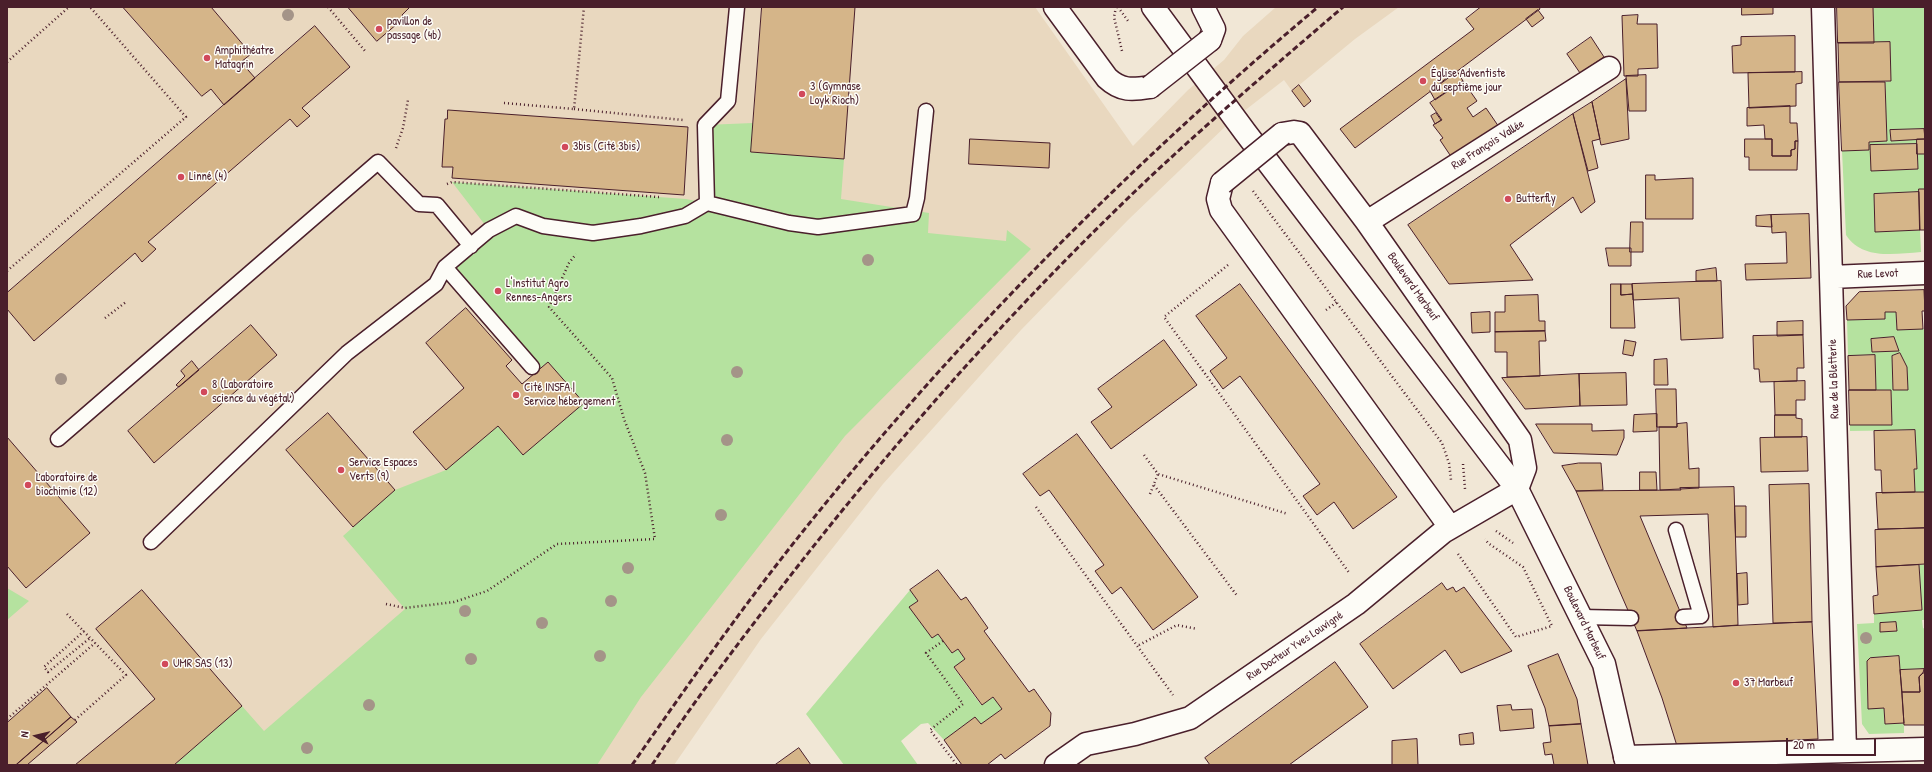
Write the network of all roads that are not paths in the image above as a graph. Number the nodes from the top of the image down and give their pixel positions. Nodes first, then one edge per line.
1 (737, 7) edge
2 (1056, 7) edge
3 (1153, 7) edge
4 (1203, 7) edge
5 (1823, 7) edge
6 (1610, 68) dead end
7 (926, 110) dead end
8 (707, 203) junction
9 (1367, 222) junction
10 (471, 246) junction
11 (445, 267) junction
12 (1925, 273) edge
13 (1831, 276) junction
14 (532, 366) dead end
15 (58, 439) dead end
16 (1517, 489) junction
17 (1459, 522) junction
18 (1676, 530) dead end
19 (151, 542) dead end
20 (1581, 617) junction
21 (1683, 617) dead end
22 (1631, 618) dead end
23 (1925, 749) edge
24 (1845, 750) junction
25 (1626, 761) edge
26 (1056, 765) edge

1 - 8 lane
2 - 4 street, bridge
3 - 16 street, Boulevard Marbeuf
5 - 13 street, Rue de la Bletterie
6 - 9 street, Rue François Vallée
7 - 8 lane
8 - 10 lane
9 - 16 street, Boulevard Marbeuf
9 - 17 street, Boulevard Marbeuf, bridge
10 - 11 lane
10 - 15 lane
11 - 14 lane
11 - 19 lane
12 - 13 street, Rue Levot
13 - 24 street, Rue de la Bletterie
16 - 17 street, Rue Docteur Yves Louvigné
16 - 20 street, Boulevard Marbeuf
17 - 26 street, Rue Docteur Yves Louvigné
18 - 21 lane
20 - 22 lane
20 - 25 street, Boulevard Marbeuf
23 - 24 street
24 - 25 street

